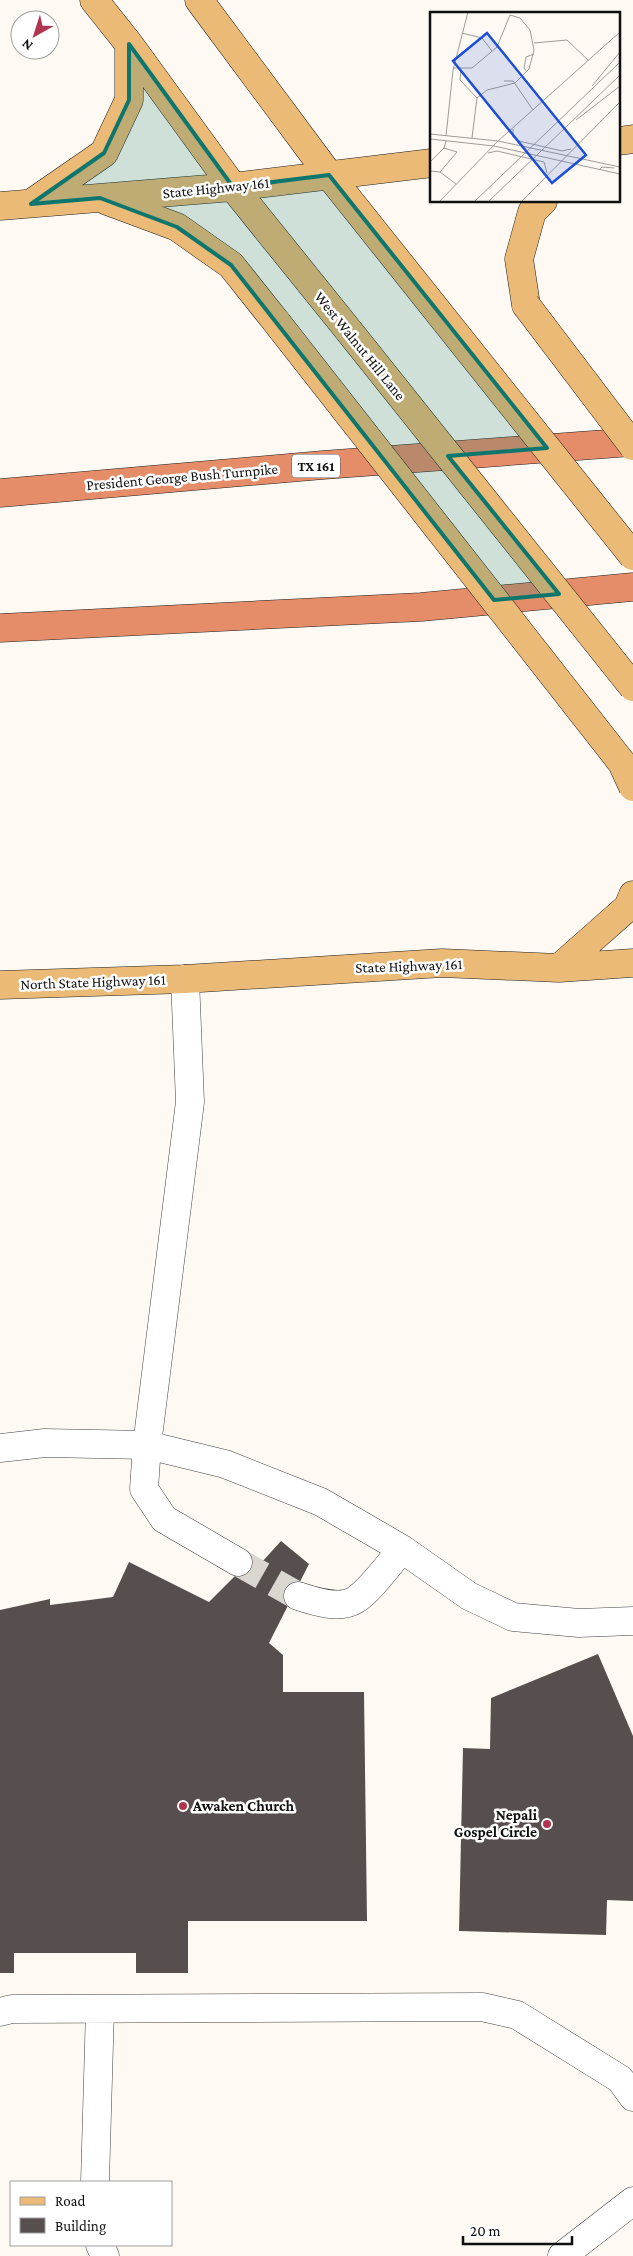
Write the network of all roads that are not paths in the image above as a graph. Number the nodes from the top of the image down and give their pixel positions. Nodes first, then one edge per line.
1 (94, 0) edge
2 (200, 0) edge
3 (129, 44) junction
4 (633, 139) edge
5 (620, 141) edge
6 (430, 163) edge
7 (329, 175) junction
8 (233, 187) junction
9 (100, 198) junction
10 (542, 202) edge
11 (31, 204) junction
12 (0, 206) edge
13 (633, 442) edge
14 (633, 446) edge
15 (0, 493) edge
16 (633, 556) edge
17 (633, 587) edge
18 (0, 628) edge
19 (633, 687) edge
20 (633, 787) edge
21 (633, 895) edge
22 (633, 963) edge
23 (558, 968) junction
24 (185, 979) junction
25 (0, 985) edge
26 (147, 1444) junction
27 (0, 1448) edge
28 (402, 1549) junction
29 (238, 1562) tunnel mouth
30 (298, 1596) tunnel mouth
31 (633, 1621) edge
32 (100, 2009) junction
33 (0, 2012) edge
34 (629, 2080) edge
35 (95, 2181) edge
36 (633, 2201) edge
37 (562, 2256) edge

1 - 3 main road, West Walnut Hill Lane
2 - 7 main road
3 - 8 main road, West Walnut Hill Lane
3 - 11 main road
4 - 5 main road
6 - 7 main road, State Highway 161
7 - 8 main road, State Highway 161
7 - 16 main road, bridge
8 - 9 main road, State Highway 161
8 - 19 main road, West Walnut Hill Lane, bridge
9 - 11 main road, State Highway 161
9 - 20 main road, bridge
10 - 14 main road, bridge
11 - 12 main road, State Highway 161
13 - 15 highway, President George Bush Turnpike / TX 161
17 - 18 highway
21 - 23 main road
22 - 23 main road, State Highway 161
23 - 24 main road, State Highway 161
24 - 25 main road, North State Highway 161
24 - 26 lane
26 - 27 lane
26 - 28 lane
26 - 29 lane
28 - 30 lane
28 - 31 lane
32 - 33 lane
32 - 34 lane
32 - 35 lane
36 - 37 lane

